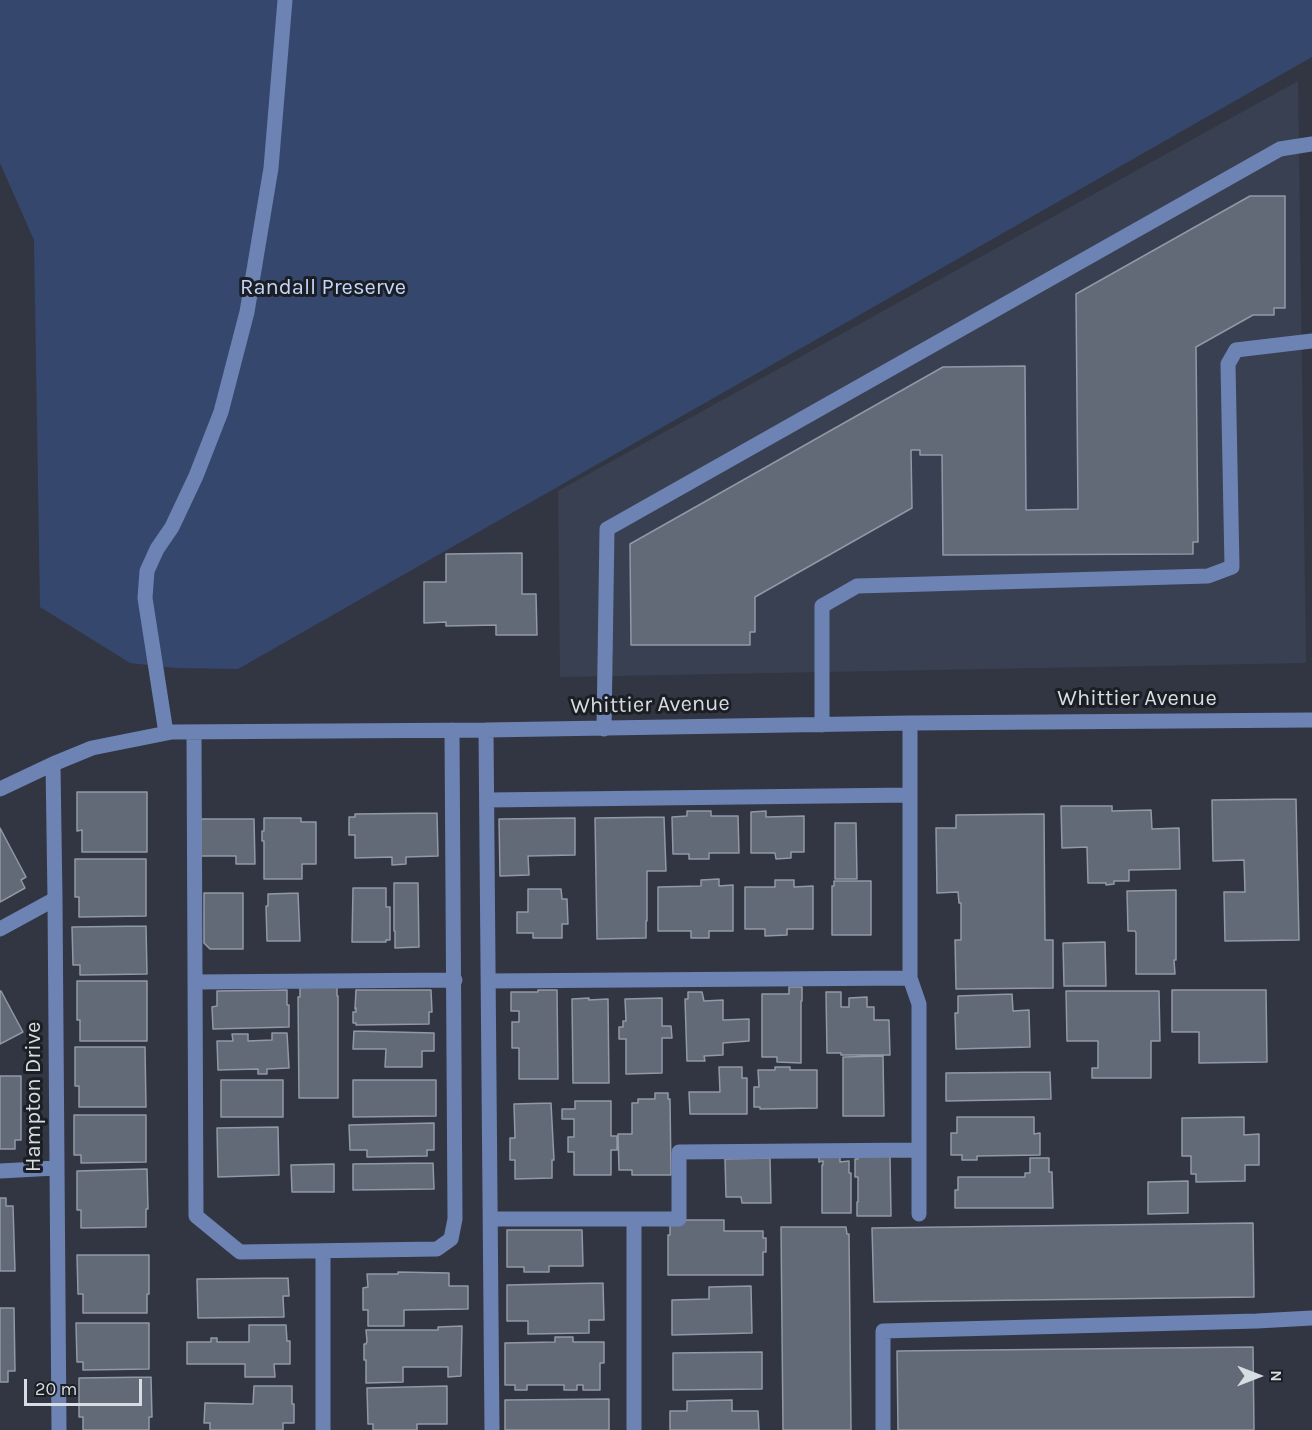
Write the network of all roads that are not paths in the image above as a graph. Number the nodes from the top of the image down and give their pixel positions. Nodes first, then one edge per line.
1 (285, 0) edge
2 (1312, 144) edge
3 (1312, 341) edge
4 (1312, 720) edge
5 (910, 723) junction
6 (822, 725) junction
7 (604, 729) junction
8 (452, 730) junction
9 (486, 730) junction
10 (194, 732) junction
11 (166, 733) junction
12 (52, 764) junction
13 (0, 789) edge
14 (910, 795) junction
15 (487, 800) junction
16 (55, 899) junction
17 (0, 929) edge
18 (910, 978) junction
19 (454, 980) junction
20 (488, 981) junction
21 (195, 982) junction
22 (919, 1150) junction
23 (56, 1168) junction
24 (0, 1172) edge
25 (919, 1214) dead end
26 (490, 1219) junction
27 (634, 1219) junction
28 (322, 1251) junction
29 (1312, 1318) edge
30 (59, 1430) edge
31 (322, 1430) edge
32 (492, 1430) edge
33 (634, 1430) edge
34 (883, 1430) edge

1 - 11 street
2 - 7 street
3 - 6 street
4 - 5 street, Whittier Avenue
5 - 6 street, Whittier Avenue
5 - 14 street
6 - 7 street, Whittier Avenue
7 - 9 street, Whittier Avenue
8 - 9 street, Whittier Avenue
8 - 10 street, Whittier Avenue
8 - 19 street
9 - 15 street
10 - 11 street, Whittier Avenue
10 - 21 street
11 - 12 street, Whittier Avenue
12 - 13 street, Whittier Avenue
12 - 16 street, Hampton Drive
14 - 15 street
14 - 18 street
15 - 20 street
16 - 17 street
16 - 23 street, Hampton Drive
18 - 20 street
18 - 22 street
19 - 21 street
19 - 28 street
20 - 26 street
21 - 28 street
22 - 25 street
22 - 27 street
23 - 24 street
23 - 30 street, Hampton Drive
26 - 27 street
26 - 32 street
27 - 33 street
28 - 31 street
29 - 34 street

